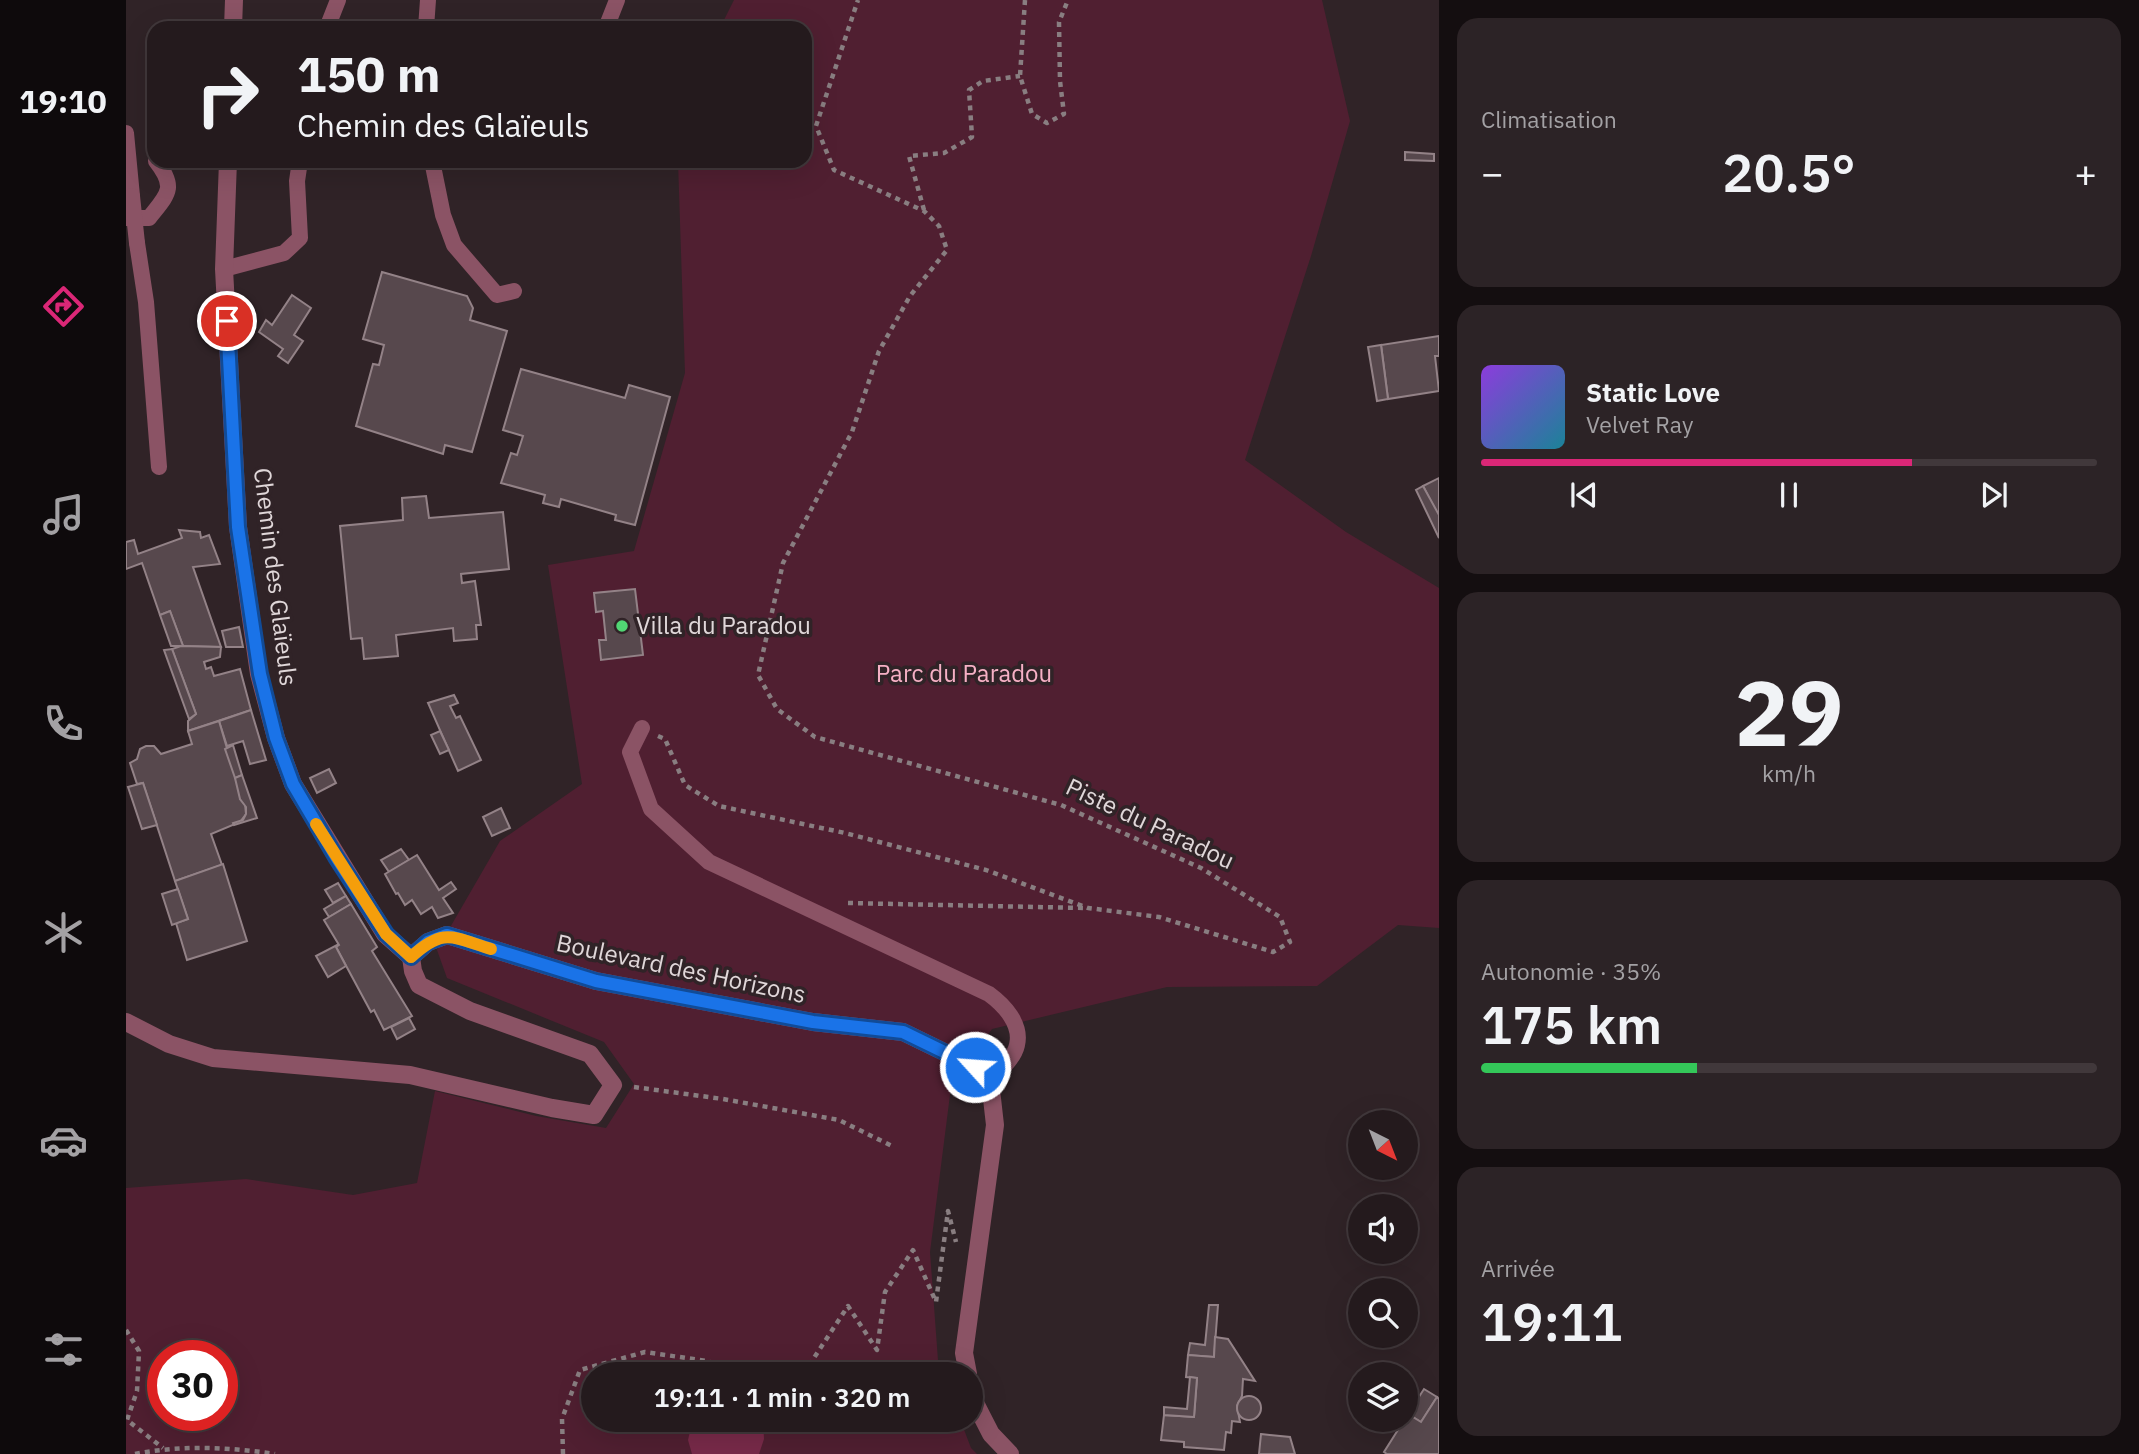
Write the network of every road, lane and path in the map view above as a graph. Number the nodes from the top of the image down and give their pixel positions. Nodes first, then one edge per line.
1 (234, 0) edge
2 (338, 0) edge
3 (428, 0) edge
4 (617, 0) edge
5 (858, 0) edge
6 (1025, 0) edge
7 (1068, 0) edge
8 (233, 21) edge
9 (330, 21) edge
10 (426, 21) edge
11 (609, 21) edge
12 (1020, 76) junction
13 (126, 133) edge
14 (128, 150) edge
15 (147, 153) edge
16 (161, 168) edge
17 (228, 168) edge
18 (299, 168) edge
19 (433, 168) edge
20 (924, 211) junction
21 (126, 218) edge
22 (224, 269) junction
23 (514, 291) dead end
24 (159, 467) dead end
25 (642, 728) joint
26 (1088, 908) junction
27 (816, 913) junction
28 (411, 957) junction
29 (126, 1022) edge
30 (990, 1082) junction
31 (613, 1084) junction
32 (894, 1147) dead end
33 (957, 1244) dead end
34 (126, 1330) edge
35 (609, 1362) edge
36 (709, 1362) edge
37 (811, 1362) edge
38 (966, 1362) edge
39 (581, 1370) edge
40 (983, 1420) edge
41 (163, 1448) junction
42 (135, 1454) edge
43 (275, 1454) edge
44 (563, 1454) edge
45 (1010, 1454) edge

1 - 8 street
2 - 9 lane
3 - 10 lane
4 - 11 lane
5 - 20 path
6 - 12 path
7 - 12 path
12 - 20 path
13 - 14 lane
14 - 15 lane
14 - 24 lane, bridge
16 - 21 lane
17 - 22 street, Chemin des Glaïeuls
18 - 22 lane
19 - 23 lane
20 - 26 path, Piste du Paradou
22 - 28 street, Chemin des Glaïeuls
25 - 26 path, Piste du Paradou
25 - 27 lane
26 - 27 path
27 - 30 lane
28 - 30 street, Boulevard des Horizons
28 - 31 street
29 - 31 street
30 - 38 street
31 - 32 path
33 - 37 path
34 - 41 path
35 - 36 path
39 - 44 path
40 - 45 street
41 - 42 path
41 - 43 path

